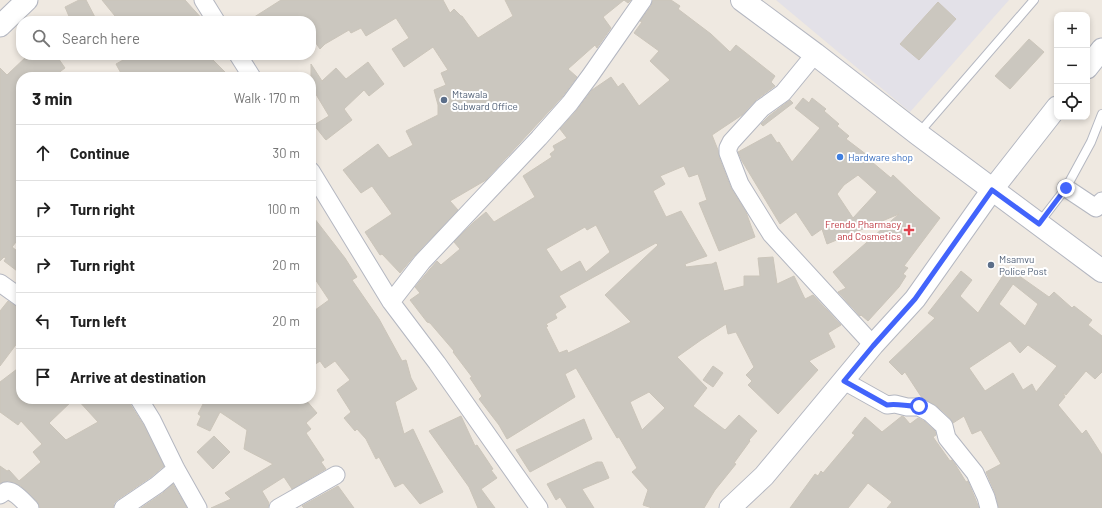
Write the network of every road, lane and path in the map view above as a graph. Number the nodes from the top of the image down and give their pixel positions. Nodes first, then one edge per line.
1 (27, 0) edge
2 (203, 0) edge
3 (643, 0) edge
4 (742, 0) edge
5 (1034, 0) edge
6 (213, 16) edge
7 (0, 26) edge
8 (1102, 49) edge
9 (816, 54) junction
10 (241, 60) edge
11 (1090, 64) edge
12 (249, 72) edge
13 (1054, 111) edge
14 (1102, 114) edge
15 (918, 134) junction
16 (316, 179) edge
17 (1066, 188) junction
18 (992, 190) junction
19 (1102, 201) edge
20 (1039, 224) junction
21 (1102, 271) edge
22 (0, 283) edge
23 (16, 294) edge
24 (391, 302) junction
25 (873, 346) junction
26 (844, 381) junction
27 (142, 404) edge
28 (176, 469) junction
29 (336, 475) dead end
30 (0, 495) edge
31 (30, 508) edge
32 (123, 508) edge
33 (198, 508) edge
34 (278, 508) edge
35 (539, 508) edge
36 (730, 508) edge
37 (989, 508) edge

1 - 7 street
2 - 6 street
3 - 24 street
4 - 9 main road
5 - 15 lane
8 - 11 street
9 - 15 main road
9 - 25 street
10 - 12 street
13 - 18 street
14 - 17 lane
15 - 18 main road
16 - 24 street
17 - 19 street
17 - 20 lane
18 - 20 main road
18 - 25 street
20 - 21 main road
22 - 23 street
24 - 35 street
25 - 26 street
26 - 36 street
26 - 37 street
27 - 28 street
28 - 32 street
28 - 33 street
29 - 34 street
30 - 31 street

